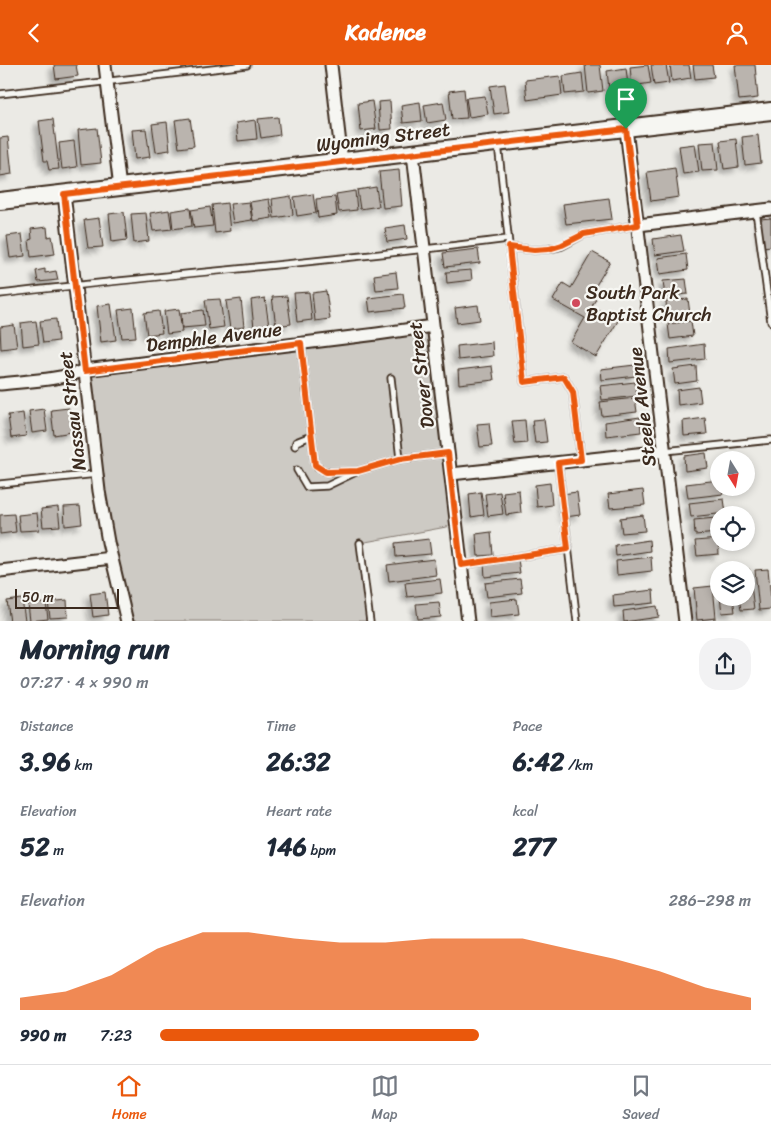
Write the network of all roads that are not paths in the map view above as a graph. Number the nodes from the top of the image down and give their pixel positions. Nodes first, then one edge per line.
1 (105, 65) edge
2 (247, 65) edge
3 (331, 65) edge
4 (219, 67) edge
5 (107, 81) junction
6 (0, 94) edge
7 (771, 111) edge
8 (626, 129) junction
9 (498, 144) junction
10 (413, 154) junction
11 (342, 162) junction
12 (120, 187) junction
13 (64, 194) junction
14 (0, 201) edge
15 (771, 209) edge
16 (756, 211) junction
17 (638, 225) junction
18 (508, 239) junction
19 (509, 247) junction
20 (424, 250) junction
21 (75, 285) junction
22 (0, 294) edge
23 (771, 322) edge
24 (433, 326) junction
25 (301, 343) junction
26 (85, 371) junction
27 (391, 378) dead end
28 (0, 384) edge
29 (311, 436) junction
30 (771, 440) edge
31 (295, 446) dead end
32 (665, 451) junction
33 (448, 453) junction
34 (400, 459) junction
35 (581, 460) junction
36 (558, 463) junction
37 (297, 470) dead end
38 (358, 471) junction
39 (97, 474) junction
40 (451, 474) junction
41 (0, 484) edge
42 (360, 543) dead end
43 (568, 549) junction
44 (112, 558) junction
45 (461, 565) junction
46 (0, 571) edge
47 (127, 621) edge
48 (370, 621) edge
49 (468, 621) edge
50 (577, 621) edge
51 (685, 621) edge

1 - 5 street
2 - 4 lane
3 - 11 street
4 - 5 lane
5 - 6 lane
5 - 12 street
7 - 8 street, Wyoming Street
8 - 9 street, Wyoming Street
8 - 17 street, Steele Avenue
9 - 10 street, Wyoming Street
9 - 18 lane
10 - 11 street, Wyoming Street
10 - 20 street, Dover Street
11 - 12 street, Wyoming Street
12 - 13 street, Wyoming Street
13 - 14 street, Wyoming Street
13 - 21 street, Nassau Street
15 - 16 street
16 - 17 street
16 - 23 lane
17 - 19 lane
17 - 32 street, Steele Avenue
18 - 19 lane
18 - 20 lane
19 - 35 lane
20 - 21 lane
20 - 24 street, Dover Street
21 - 22 lane
21 - 26 street, Nassau Street
24 - 25 street, Demphle Avenue
24 - 33 street, Dover Street
25 - 26 street, Demphle Avenue
25 - 29 lane
26 - 28 street, Demphle Avenue
26 - 39 street, Nassau Street
27 - 34 lane
29 - 31 lane
29 - 38 lane
30 - 32 lane
32 - 35 street
32 - 51 street, Steele Avenue
33 - 34 lane
33 - 40 street, Dover Street
34 - 38 lane
35 - 36 street
36 - 40 street
36 - 43 lane
37 - 38 lane
39 - 41 lane
39 - 44 street, Nassau Street
40 - 45 street, Dover Street
42 - 48 lane
43 - 45 lane
43 - 50 lane
44 - 46 street
44 - 47 street, Nassau Street
45 - 49 street, Dover Street

